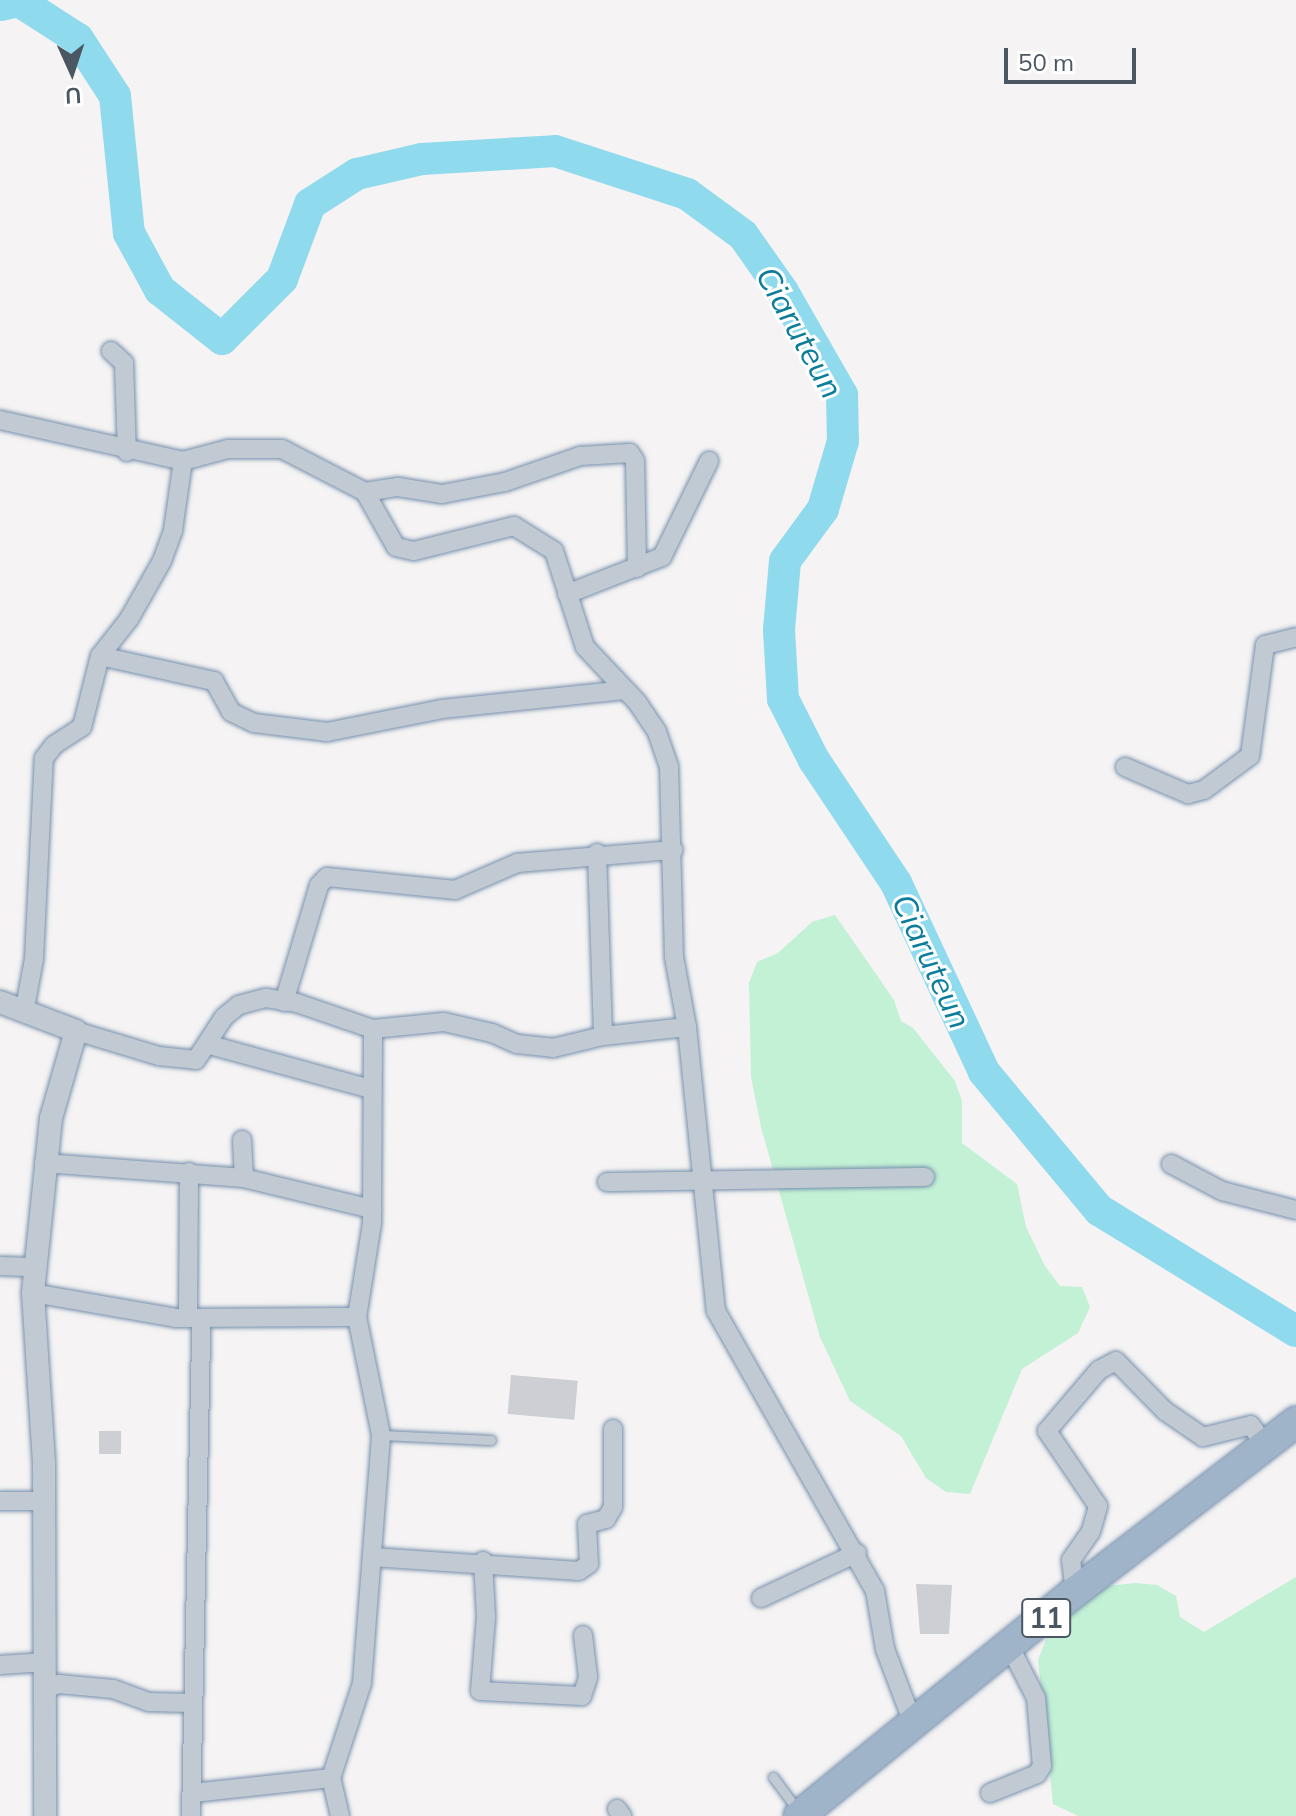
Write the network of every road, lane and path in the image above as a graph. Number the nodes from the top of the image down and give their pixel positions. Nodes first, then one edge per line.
1 (111, 351) dead end
2 (0, 420) edge
3 (127, 452) junction
4 (183, 461) junction
5 (709, 461) dead end
6 (365, 492) junction
7 (637, 568) junction
8 (567, 594) junction
9 (1296, 637) edge
10 (100, 656) junction
11 (625, 690) junction
12 (1125, 767) dead end
13 (673, 850) junction
14 (597, 853) junction
15 (0, 1002) edge
16 (284, 1002) junction
17 (24, 1013) junction
18 (687, 1027) junction
19 (373, 1029) junction
20 (76, 1031) junction
21 (603, 1036) junction
22 (210, 1045) junction
23 (371, 1089) junction
24 (242, 1140) dead end
25 (44, 1163) junction
26 (1171, 1164) dead end
27 (189, 1172) junction
28 (925, 1177) dead end
29 (244, 1178) junction
30 (607, 1182) dead end
31 (702, 1184) junction
32 (372, 1209) junction
33 (1296, 1210) edge
34 (0, 1266) edge
35 (35, 1267) junction
36 (33, 1293) junction
37 (357, 1317) junction
38 (195, 1318) junction
39 (1296, 1422) edge
40 (613, 1429) dead end
41 (381, 1435) junction
42 (491, 1440) dead end
43 (1266, 1447) junction
44 (0, 1501) edge
45 (44, 1501) junction
46 (857, 1553) junction
47 (372, 1557) junction
48 (483, 1561) junction
49 (1075, 1592) junction
50 (761, 1598) dead end
51 (583, 1635) dead end
52 (1010, 1647) junction
53 (46, 1662) junction
54 (0, 1665) edge
55 (45, 1689) junction
56 (192, 1703) junction
57 (913, 1723) junction
58 (773, 1777) dead end
59 (331, 1778) junction
60 (193, 1793) junction
61 (990, 1793) dead end
62 (800, 1815) edge
63 (45, 1816) edge
64 (191, 1816) edge
65 (340, 1816) edge

1 - 3 street
2 - 3 street
3 - 4 street
4 - 6 street
4 - 10 street
5 - 7 street
6 - 7 street
6 - 8 street
7 - 8 street
8 - 11 street
9 - 12 street
10 - 11 street
10 - 17 street
11 - 13 street
13 - 14 street
13 - 18 street
14 - 16 street
14 - 21 street
15 - 17 street
16 - 19 street
16 - 22 street
17 - 20 street
18 - 21 street
18 - 31 street
19 - 21 street
19 - 23 street
20 - 22 street
20 - 25 street
22 - 23 street
23 - 32 street
24 - 29 street
25 - 27 street
25 - 35 street
26 - 33 street
27 - 29 street
27 - 38 street
28 - 31 street
29 - 32 street
30 - 31 street
31 - 46 street
32 - 37 street
34 - 35 street
35 - 36 street
36 - 38 street
36 - 45 street
37 - 38 street
37 - 41 street
38 - 56 street
39 - 43 highway, 11
40 - 48 street
41 - 42 lane
41 - 47 street
43 - 49 highway, 11
43 - 49 street
44 - 45 street
45 - 53 street
46 - 50 street
46 - 57 street
47 - 48 street
47 - 59 street
48 - 51 street
49 - 52 highway, 11
52 - 57 highway, 11
52 - 61 street
53 - 54 street
53 - 55 street
55 - 56 street
55 - 63 street
56 - 60 street
57 - 62 highway, 11
58 - 62 lane
59 - 60 street
59 - 65 street
60 - 64 street

